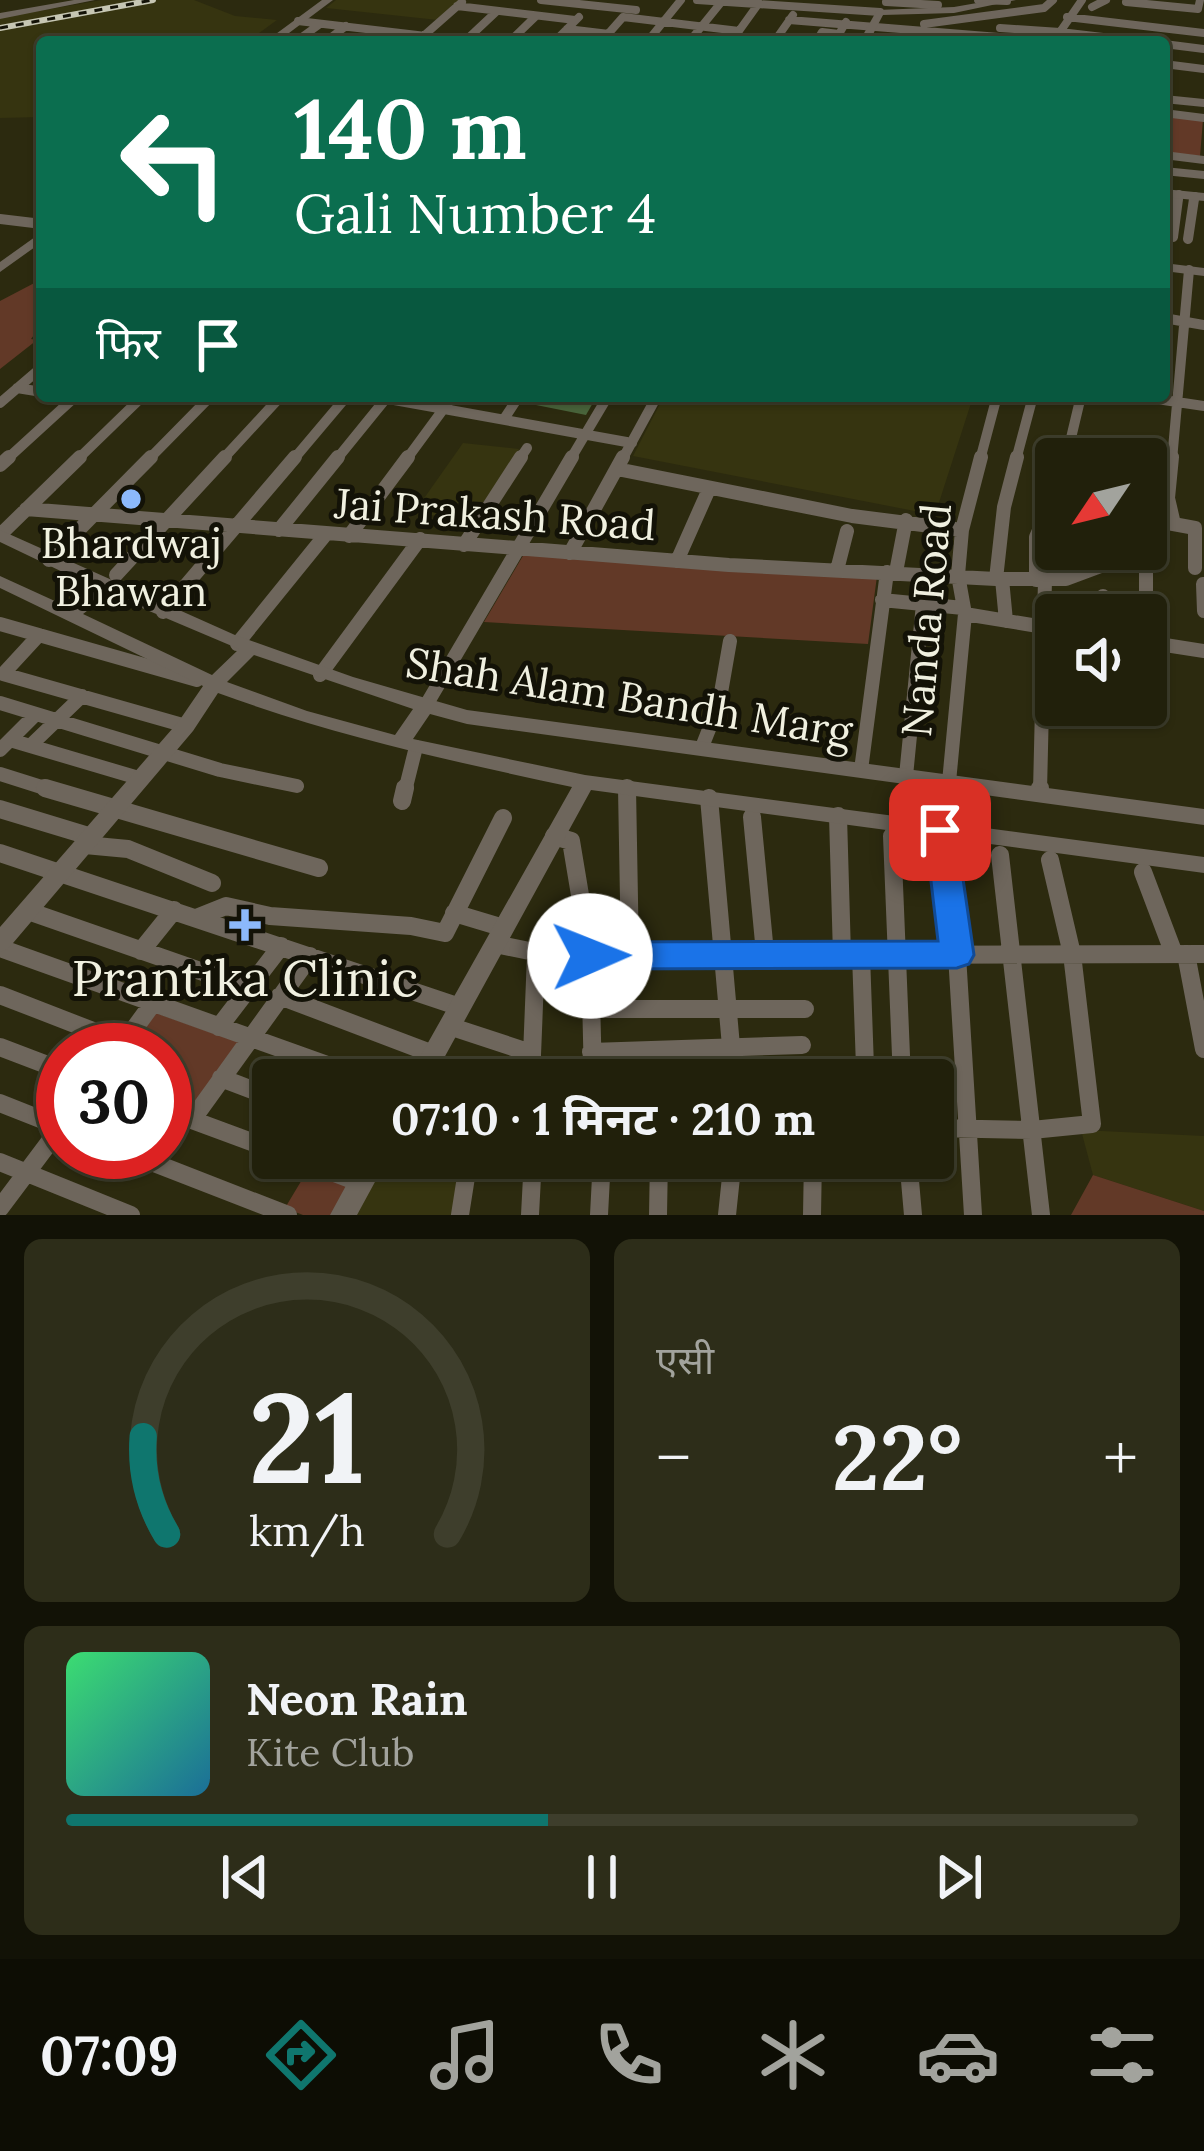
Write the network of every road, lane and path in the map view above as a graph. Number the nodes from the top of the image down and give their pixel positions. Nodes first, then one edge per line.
1 (90, 0) edge
2 (315, 0) edge
3 (328, 0) edge
4 (541, 0) edge
5 (681, 0) edge
6 (697, 0) edge
7 (723, 0) edge
8 (978, 0) edge
9 (1082, 0) edge
10 (1106, 0) edge
11 (1201, 0) edge
12 (1009, 1) edge
13 (1126, 1) edge
14 (756, 2) edge
15 (778, 2) edge
16 (1046, 2) edge
17 (461, 3) edge
18 (592, 3) edge
19 (799, 4) edge
20 (818, 4) edge
21 (939, 5) edge
22 (1154, 5) junction
23 (1092, 7) dead end
24 (1179, 8) junction
25 (497, 11) junction
26 (852, 12) junction
27 (0, 16) edge
28 (536, 16) junction
29 (668, 17) junction
30 (971, 17) junction
31 (1066, 17) junction
32 (293, 20) junction
33 (575, 20) junction
34 (790, 20) junction
35 (874, 23) edge
36 (321, 24) junction
37 (924, 24) junction
38 (844, 25) junction
39 (346, 26) junction
40 (701, 26) junction
41 (1033, 26) junction
42 (1121, 26) junction
43 (1153, 27) junction
44 (566, 29) junction
45 (1178, 30) junction
46 (382, 31) junction
47 (740, 31) junction
48 (1204, 32) edge
49 (268, 36) edge
50 (276, 36) edge
51 (304, 36) edge
52 (333, 36) edge
53 (376, 36) edge
54 (406, 36) edge
55 (423, 36) edge
56 (470, 36) edge
57 (515, 36) edge
58 (560, 36) edge
59 (596, 36) edge
60 (607, 36) edge
61 (652, 36) edge
62 (694, 36) edge
63 (736, 36) edge
64 (778, 36) edge
65 (820, 36) edge
66 (1047, 36) edge
67 (1058, 36) edge
68 (1060, 36) edge
69 (1170, 45) edge
70 (1204, 49) edge
71 (1170, 65) edge
72 (1204, 69) edge
73 (1170, 100) edge
74 (1204, 103) edge
75 (1170, 114) edge
76 (1204, 118) edge
77 (1170, 156) edge
78 (1204, 160) edge
79 (1170, 172) edge
80 (1204, 175) edge
81 (1172, 194) edge
82 (1199, 197) edge
83 (0, 219) edge
84 (36, 224) edge
85 (36, 229) edge
86 (1170, 236) edge
87 (1188, 239) junction
88 (36, 241) edge
89 (1204, 241) edge
90 (0, 256) edge
91 (0, 268) edge
92 (1197, 271) edge
93 (1170, 319) edge
94 (1185, 322) junction
95 (1204, 325) edge
96 (36, 372) edge
97 (17, 388) junction
98 (36, 391) edge
99 (1170, 401) edge
100 (65, 402) edge
101 (137, 402) edge
102 (205, 402) edge
103 (276, 402) edge
104 (342, 402) edge
105 (378, 402) edge
106 (449, 402) edge
107 (515, 402) edge
108 (604, 402) edge
109 (654, 402) edge
110 (995, 402) edge
111 (1032, 402) edge
112 (1080, 402) edge
113 (1179, 402) junction
114 (0, 403) edge
115 (1204, 406) edge
116 (503, 419) junction
117 (585, 435) junction
118 (1071, 438) edge
119 (632, 443) junction
120 (527, 448) dead end
121 (0, 465) edge
122 (617, 470) junction
123 (709, 489) junction
124 (26, 509) junction
125 (93, 516) junction
126 (906, 520) junction
127 (165, 523) junction
128 (1167, 523) edge
129 (1174, 524) junction
130 (236, 526) junction
131 (279, 530) junction
132 (962, 530) junction
133 (848, 531) dead end
134 (326, 534) junction
135 (0, 535) edge
136 (349, 536) junction
137 (420, 539) junction
138 (464, 545) junction
139 (518, 549) junction
140 (570, 553) junction
141 (50, 560) junction
142 (677, 561) junction
143 (1195, 568) dead end
144 (836, 570) junction
145 (1040, 570) edge
146 (1093, 570) edge
147 (891, 572) junction
148 (958, 575) junction
149 (999, 579) junction
150 (1041, 580) junction
151 (0, 581) edge
152 (111, 581) junction
153 (1203, 584) edge
154 (1044, 594) edge
155 (882, 600) junction
156 (923, 604) junction
157 (964, 611) junction
158 (1204, 611) edge
159 (164, 612) junction
160 (68, 616) junction
161 (1006, 621) junction
162 (0, 624) edge
163 (1035, 626) edge
164 (39, 635) junction
165 (730, 641) dead end
166 (1167, 644) edge
167 (243, 647) junction
168 (118, 650) junction
169 (1204, 651) edge
170 (320, 675) junction
171 (214, 684) junction
172 (82, 696) junction
173 (0, 703) edge
174 (425, 707) junction
175 (36, 714) junction
176 (57, 720) junction
177 (186, 726) junction
178 (1044, 726) edge
179 (5, 745) edge
180 (408, 745) junction
181 (30, 746) junction
182 (702, 747) junction
183 (165, 751) junction
184 (861, 770) junction
185 (0, 774) edge
186 (906, 776) junction
187 (142, 779) junction
188 (585, 782) junction
189 (949, 782) junction
190 (297, 786) dead end
191 (627, 787) junction
192 (1040, 793) junction
193 (710, 798) junction
194 (402, 801) dead end
195 (0, 809) edge
196 (115, 810) junction
197 (838, 815) junction
198 (752, 817) dead end
199 (1204, 817) edge
200 (503, 818) dead end
201 (940, 830) junction
202 (554, 836) junction
203 (892, 836) dead end
204 (88, 841) junction
205 (0, 853) edge
206 (1000, 855) dead end
207 (1050, 860) dead end
208 (1141, 864) junction
209 (1204, 865) edge
210 (319, 868) dead end
211 (62, 872) junction
212 (212, 883) dead end
213 (174, 910) junction
214 (28, 911) junction
215 (454, 913) junction
216 (196, 917) junction
217 (499, 936) junction
218 (0, 946) edge
219 (281, 946) junction
220 (141, 951) junction
221 (722, 952) junction
222 (765, 953) junction
223 (1013, 954) junction
224 (1072, 954) junction
225 (1188, 954) edge
226 (536, 955) junction
227 (852, 955) junction
228 (893, 955) junction
229 (957, 955) junction
230 (310, 956) junction
231 (590, 956) junction
232 (630, 956) junction
233 (250, 988) junction
234 (0, 995) edge
235 (280, 996) junction
236 (153, 1004) junction
237 (591, 1009) junction
238 (730, 1009) junction
239 (805, 1009) dead end
240 (454, 1016) junction
241 (67, 1023) edge
242 (139, 1023) edge
243 (219, 1027) junction
244 (250, 1038) junction
245 (802, 1045) dead end
246 (0, 1047) edge
247 (733, 1048) junction
248 (1204, 1049) edge
249 (531, 1052) junction
250 (591, 1052) junction
251 (434, 1054) junction
252 (310, 1059) edge
253 (431, 1059) edge
254 (531, 1059) edge
255 (592, 1059) edge
256 (733, 1059) edge
257 (864, 1059) edge
258 (900, 1059) edge
259 (36, 1061) edge
260 (221, 1078) junction
261 (252, 1090) edge
262 (0, 1103) edge
263 (36, 1116) edge
264 (192, 1120) joint
265 (954, 1127) edge
266 (968, 1127) junction
267 (1032, 1130) junction
268 (252, 1142) edge
269 (36, 1160) edge
270 (0, 1162) edge
271 (26, 1173) junction
272 (192, 1178) edge
273 (350, 1179) edge
274 (363, 1179) edge
275 (466, 1179) edge
276 (532, 1179) edge
277 (601, 1179) edge
278 (659, 1179) edge
279 (731, 1179) edge
280 (813, 1179) edge
281 (910, 1179) edge
282 (361, 1183) junction
283 (0, 1208) edge
284 (130, 1215) edge
285 (288, 1215) edge
286 (343, 1215) edge
287 (460, 1215) edge
288 (530, 1215) edge
289 (599, 1215) edge
290 (658, 1215) edge
291 (727, 1215) edge
292 (812, 1215) edge
293 (914, 1215) edge
294 (973, 1215) edge
295 (1041, 1215) edge

1 - 27 street
2 - 32 street
3 - 32 street
4 - 18 street
5 - 29 street
6 - 7 street
7 - 14 street
7 - 40 street
8 - 12 street
9 - 31 street
10 - 23 street
11 - 24 street
12 - 21 street
13 - 22 street
13 - 42 street
14 - 15 street
14 - 47 street
15 - 19 street
16 - 30 street
16 - 41 street
17 - 25 street
17 - 55 street
18 - 29 street
18 - 33 street
19 - 20 street
19 - 34 street
20 - 26 street
21 - 35 street
22 - 24 street
22 - 43 street
24 - 45 street
25 - 28 street
25 - 56 street
26 - 35 street
26 - 38 street
28 - 33 street
28 - 57 street
29 - 40 street
29 - 60 street
29 - 61 street
30 - 37 street
30 - 41 street
31 - 42 street
31 - 68 street
32 - 36 street
32 - 49 street
32 - 50 street
33 - 44 street
34 - 38 street
34 - 64 street
35 - 37 street
35 - 38 street
35 - 66 street
36 - 39 street
36 - 51 street
37 - 41 street
38 - 65 street
39 - 46 street
39 - 52 street
40 - 47 street
40 - 62 street
41 - 67 street
42 - 43 street
43 - 45 street
44 - 58 street
44 - 59 street
45 - 48 street
46 - 53 street
46 - 54 street
47 - 63 street
69 - 70 street
71 - 72 street
73 - 74 street
75 - 76 street
77 - 78 street
79 - 80 street
81 - 82 street
82 - 87 street
83 - 84 street
85 - 90 street
86 - 87 street
87 - 89 street
88 - 91 street
92 - 94 street
93 - 94 street
94 - 95 street
94 - 113 street
96 - 97 street
97 - 98 street
97 - 114 street
99 - 113 street
100 - 121 street
101 - 124 street
102 - 125 street
103 - 127 street
104 - 130 street
105 - 131 street
106 - 116 street
106 - 136 street
107 - 116 street
108 - 117 street
109 - 119 street
110 - 132 street, Nanda Road
111 - 149 street
112 - 118 street
113 - 115 street
113 - 129 street
116 - 117 street
117 - 119 street
117 - 139 street
119 - 122 street
120 - 138 street
122 - 123 street
122 - 140 street
123 - 126 street
123 - 142 street
124 - 125 street, Jai Prakash Road
124 - 135 street
125 - 127 street, Jai Prakash Road
125 - 141 street
126 - 132 street
126 - 147 street
127 - 130 street, Jai Prakash Road
127 - 152 street
128 - 129 street
129 - 143 street
130 - 131 street, Jai Prakash Road
130 - 159 street
131 - 134 street, Jai Prakash Road
132 - 148 street, Nanda Road
133 - 144 street
134 - 136 street, Jai Prakash Road
134 - 167 street
135 - 141 street, Shah Alam Bandh Marg
136 - 137 street, Jai Prakash Road
137 - 138 street, Jai Prakash Road
137 - 170 street
138 - 139 street, Jai Prakash Road
139 - 140 street, Jai Prakash Road
139 - 174 street
140 - 142 street, Jai Prakash Road
141 - 152 street, Shah Alam Bandh Marg
142 - 144 street, Jai Prakash Road
144 - 147 street, Jai Prakash Road
145 - 150 street
146 - 150 street, Jai Prakash Road
147 - 148 street, Jai Prakash Road
147 - 155 street
148 - 149 street, Jai Prakash Road
148 - 157 street, Nanda Road
149 - 150 street, Jai Prakash Road
149 - 161 street
150 - 154 street
151 - 160 street, Shah Alam Bandh Marg
152 - 159 street, Shah Alam Bandh Marg
152 - 160 street
153 - 158 street
155 - 156 street
155 - 184 street
156 - 157 street
156 - 186 street
157 - 161 street
157 - 189 street, Nanda Road
159 - 167 street, Shah Alam Bandh Marg
160 - 168 street, Shah Alam Bandh Marg
161 - 163 street
162 - 164 street
164 - 168 street
164 - 172 street
165 - 182 street
166 - 169 street
167 - 170 street, Shah Alam Bandh Marg
167 - 171 street
168 - 171 street, Shah Alam Bandh Marg
170 - 174 street, Shah Alam Bandh Marg
171 - 177 street
171 - 180 street, Shah Alam Bandh Marg
172 - 176 street
172 - 177 street
173 - 175 street
174 - 180 street
174 - 182 street, Shah Alam Bandh Marg
175 - 176 street
175 - 179 street
176 - 181 street
176 - 183 street
177 - 183 street
178 - 192 street
179 - 181 street
180 - 188 street, Shah Alam Bandh Marg
180 - 194 street
181 - 187 street
182 - 184 street, Shah Alam Bandh Marg
183 - 187 street
183 - 190 street
184 - 186 street, Shah Alam Bandh Marg
185 - 196 street
186 - 189 street, Shah Alam Bandh Marg
187 - 196 street
188 - 191 street, Shah Alam Bandh Marg
188 - 202 street
189 - 192 street, Shah Alam Bandh Marg
191 - 193 street, Shah Alam Bandh Marg
191 - 232 street
192 - 199 street, Shah Alam Bandh Marg
193 - 197 street, Shah Alam Bandh Marg
193 - 221 street
195 - 204 street
196 - 204 street
196 - 210 street
197 - 201 street, Shah Alam Bandh Marg
197 - 227 street
198 - 222 street
200 - 215 street
201 - 208 street, Shah Alam Bandh Marg
201 - 229 street
202 - 217 street
202 - 231 street
203 - 228 street
204 - 211 street
204 - 212 street
205 - 211 street
206 - 223 street
207 - 224 street
208 - 209 street, Shah Alam Bandh Marg
208 - 225 street
211 - 213 street
211 - 214 street
213 - 216 street
213 - 220 street
214 - 218 street
214 - 220 street
215 - 216 street
215 - 217 street
216 - 219 street
217 - 226 street
217 - 240 street
218 - 236 street
219 - 230 street
219 - 233 street
220 - 233 street
221 - 222 street
221 - 232 street
221 - 238 street
222 - 227 street
223 - 224 street
223 - 229 street
223 - 267 street
224 - 225 street
224 - 267 street
225 - 248 street
226 - 231 street
226 - 249 street
227 - 228 street
227 - 257 street
228 - 229 street
228 - 258 street
229 - 266 street
230 - 235 street
230 - 240 street
231 - 232 street
231 - 237 street
233 - 243 street
234 - 241 street
235 - 244 street
235 - 251 street
236 - 242 street
236 - 243 street
237 - 238 street
237 - 250 street
238 - 239 street
238 - 247 street
240 - 249 street
240 - 251 street
243 - 244 street
244 - 252 street
244 - 260 street
245 - 247 street
246 - 259 street
247 - 250 street
247 - 256 street
249 - 254 street
250 - 255 street
251 - 253 street
260 - 261 street
260 - 264 street
262 - 263 street
264 - 268 street
265 - 266 street
266 - 267 street
266 - 294 street
267 - 295 street
269 - 271 street
270 - 271 street
271 - 283 street
271 - 284 street
272 - 285 street
273 - 282 street
274 - 282 street
275 - 287 street
276 - 288 street
277 - 289 street
278 - 290 street
279 - 291 street
280 - 292 street
281 - 293 street
282 - 286 street

